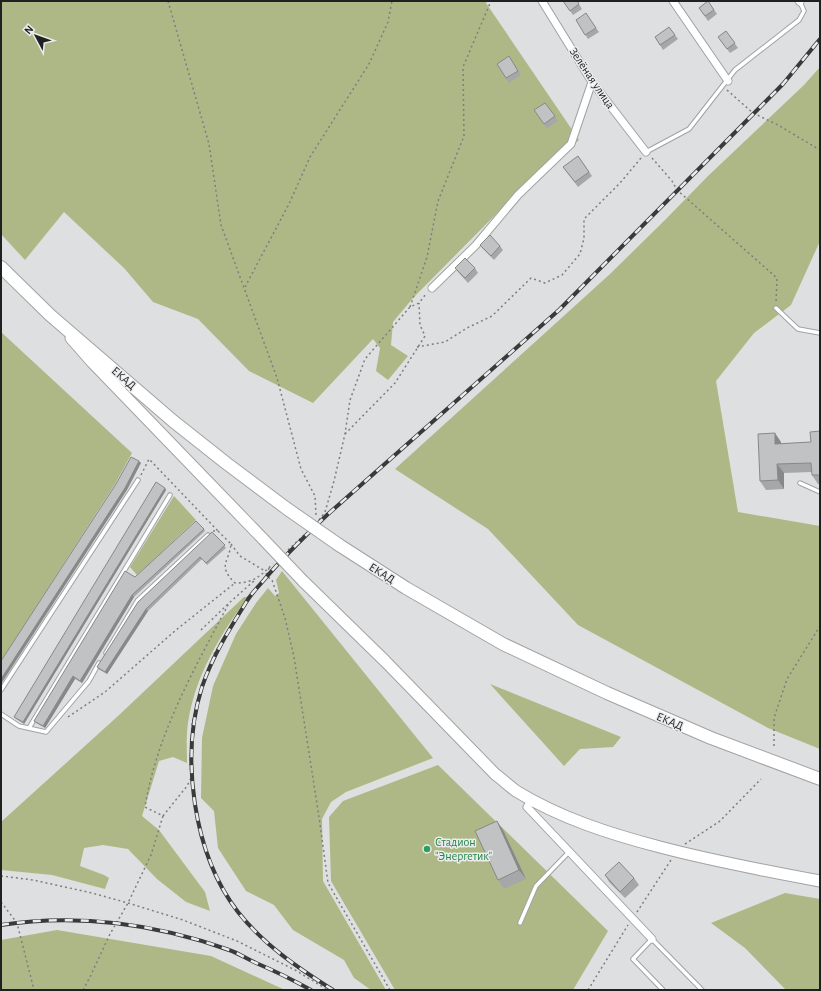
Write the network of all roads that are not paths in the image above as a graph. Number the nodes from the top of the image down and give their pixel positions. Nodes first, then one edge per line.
1 (542, 1) edge
2 (673, 1) edge
3 (800, 1) edge
4 (728, 80) junction
5 (592, 82) junction
6 (646, 152) joint
7 (2, 271) edge
8 (432, 288) road end
9 (776, 308) road end
10 (50, 315) junction
11 (820, 333) edge
12 (138, 480) road end
13 (800, 483) dead end
14 (820, 492) edge
15 (170, 495) dead end
16 (208, 535) edge
17 (105, 654) edge
18 (101, 661) edge
19 (1, 690) edge
20 (1, 714) edge
21 (30, 728) junction
22 (819, 779) edge
23 (532, 800) junction
24 (569, 852) junction
25 (820, 881) edge
26 (520, 923) dead end
27 (652, 939) junction
28 (663, 990) edge
29 (702, 990) edge

1 - 5 street, Зелёная улица
2 - 4 street
3 - 4 lane
4 - 6 lane
5 - 6 street, Зелёная улица
5 - 8 street
7 - 10 highway, ЕКАД
9 - 11 lane
10 - 22 highway, ЕКАД, bridge
10 - 23 main road, bridge
12 - 19 lane
13 - 14 lane
15 - 21 lane
16 - 17 lane
18 - 21 lane
20 - 21 lane
23 - 24 street
23 - 25 main road
24 - 26 lane
24 - 27 street
27 - 28 lane
27 - 29 lane

